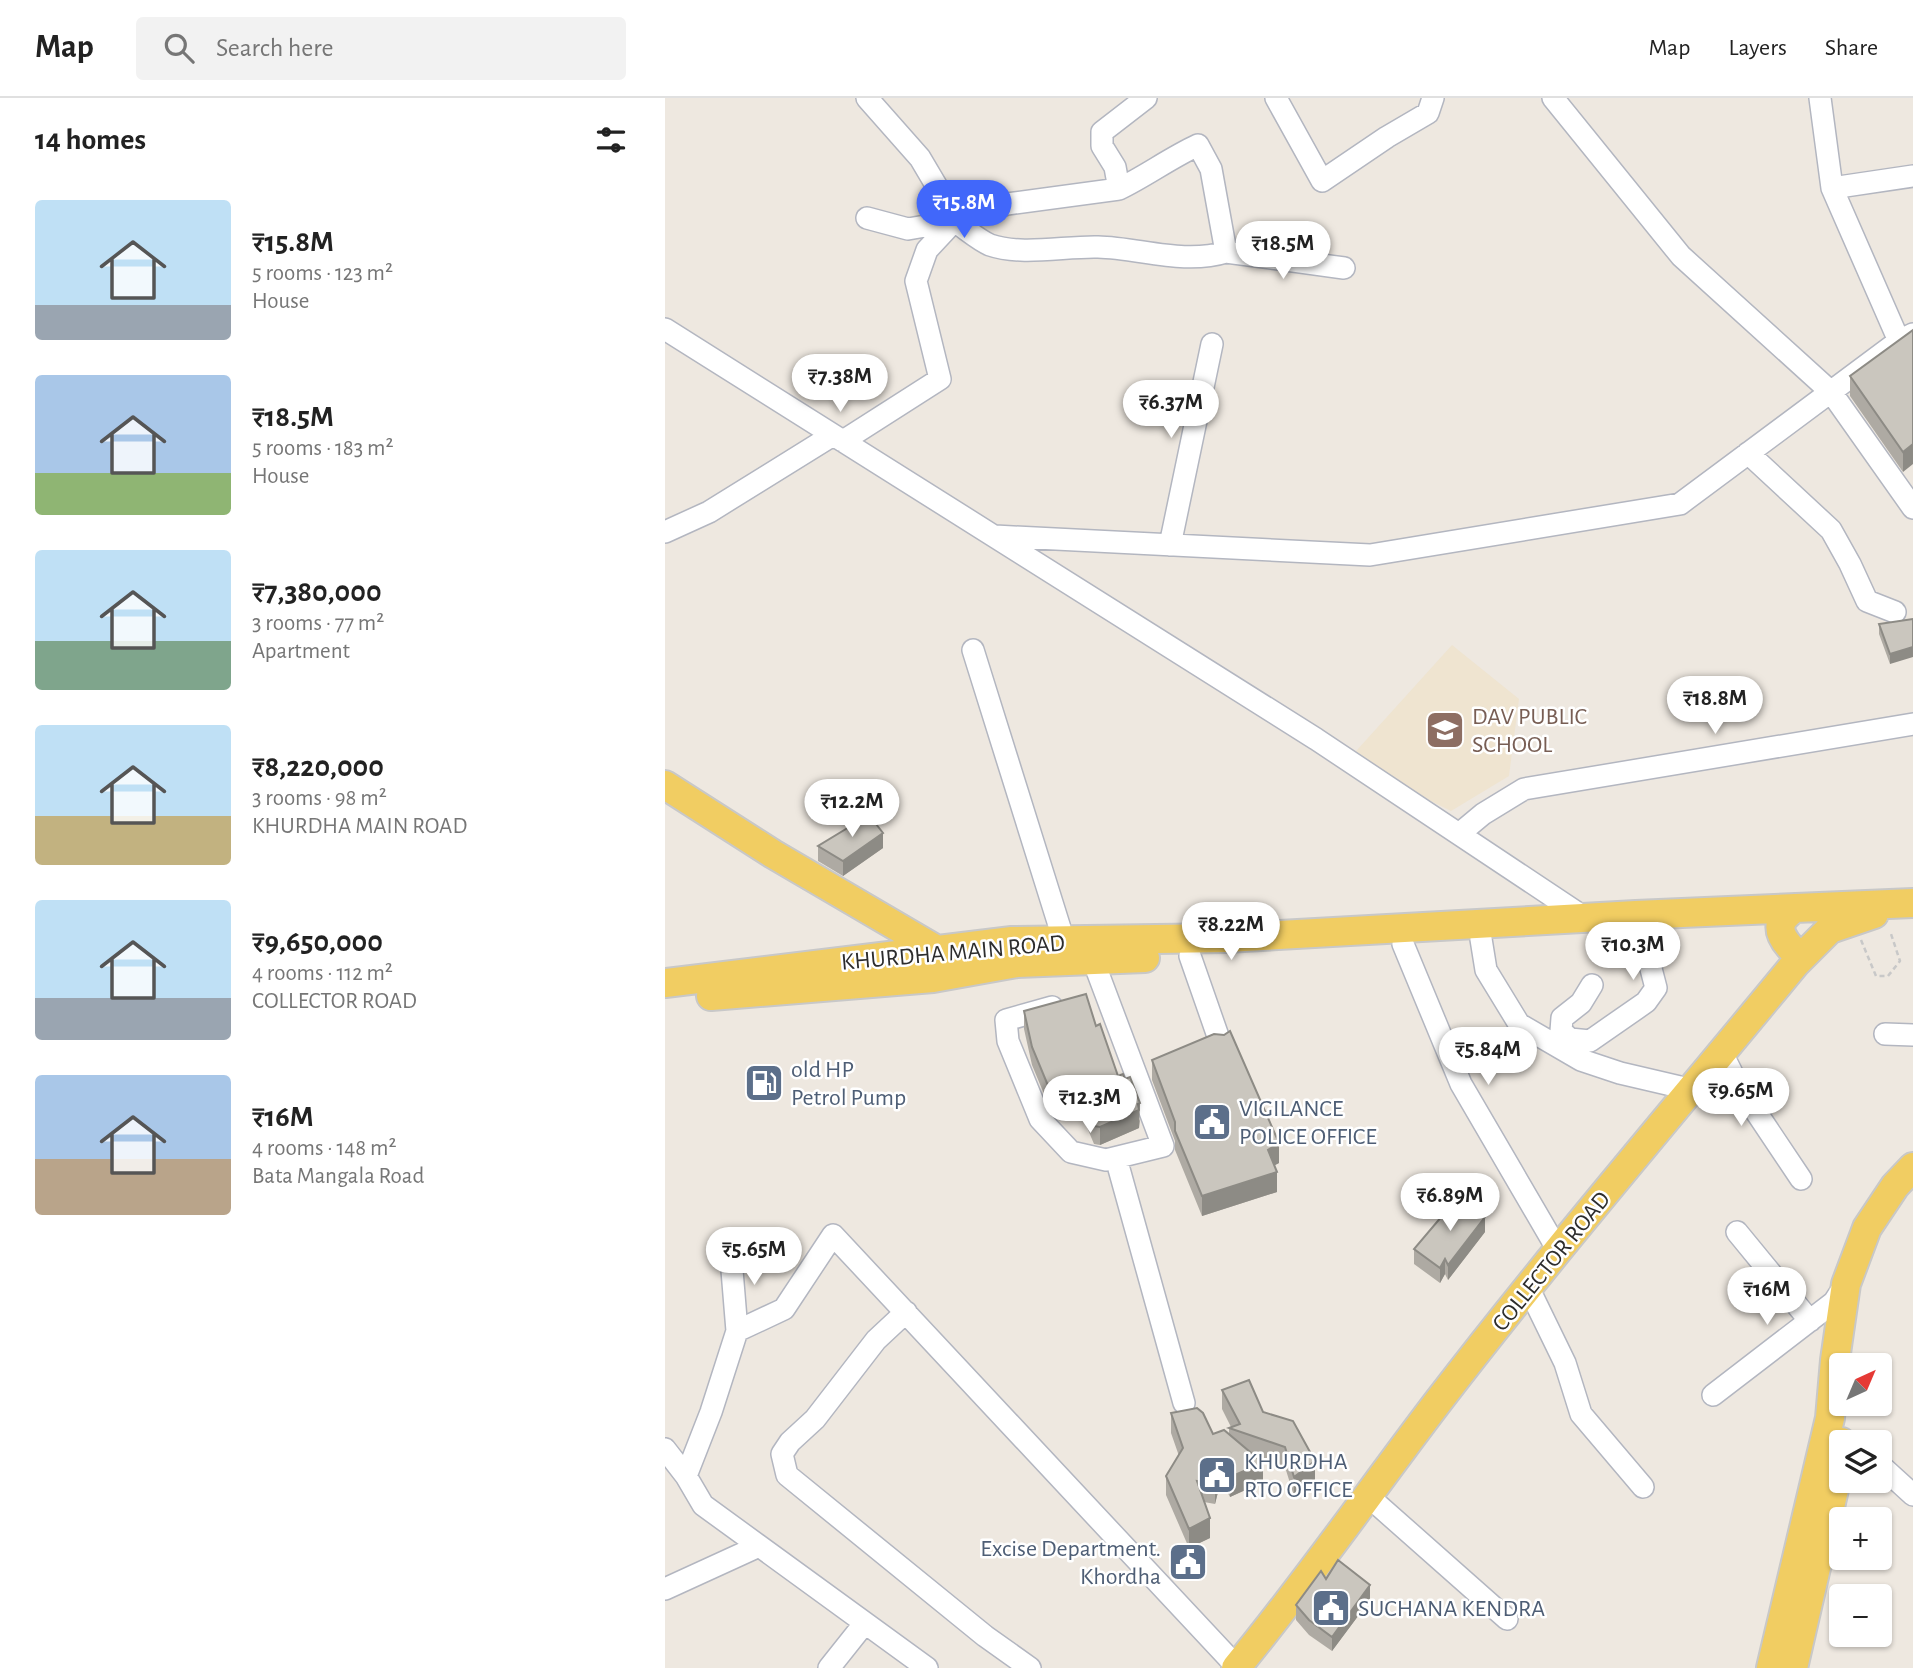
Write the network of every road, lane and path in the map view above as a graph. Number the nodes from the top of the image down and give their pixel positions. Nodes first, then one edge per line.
1 (867, 98) edge
2 (1146, 98) edge
3 (1276, 98) edge
4 (1433, 98) edge
5 (1553, 98) edge
6 (1820, 98) edge
7 (1913, 176) edge
8 (1832, 188) junction
9 (1118, 189) junction
10 (867, 218) dead end
11 (954, 221) junction
12 (1226, 252) junction
13 (1344, 268) dead end
14 (665, 329) edge
15 (1906, 338) edge
16 (1212, 344) dead end
17 (1831, 392) junction
18 (838, 438) junction
19 (1748, 453) junction
20 (1913, 508) edge
21 (665, 532) edge
22 (992, 536) junction
23 (1170, 545) junction
24 (1895, 612) dead end
25 (973, 650) dead end
26 (1913, 724) edge
27 (665, 785) edge
28 (1459, 834) junction
29 (1910, 903) edge
30 (1585, 918) junction
31 (1810, 926) junction
32 (1888, 926) dead end
33 (1641, 930) junction
34 (1481, 939) junction
35 (1064, 941) junction
36 (1403, 944) junction
37 (1190, 956) junction
38 (1093, 960) junction
39 (940, 963) junction
40 (665, 983) edge
41 (1592, 985) dead end
42 (665, 999) edge
43 (1069, 1003) edge
44 (1885, 1034) dead end
45 (1913, 1035) edge
46 (1220, 1042) edge
47 (1721, 1053) junction
48 (1680, 1087) junction
49 (1116, 1158) junction
50 (1913, 1167) edge
51 (1801, 1180) dead end
52 (1913, 1188) edge
53 (1737, 1232) dead end
54 (1552, 1240) junction
55 (730, 1245) dead end
56 (1846, 1283) junction
57 (1529, 1289) junction
58 (906, 1312) junction
59 (1809, 1321) junction
60 (1491, 1326) junction
61 (737, 1331) junction
62 (1850, 1353) edge
63 (1713, 1395) dead end
64 (1184, 1404) dead end
65 (1843, 1430) edge
66 (665, 1449) edge
67 (686, 1476) junction
68 (1829, 1476) edge
69 (1892, 1476) edge
70 (1643, 1487) dead end
71 (1833, 1493) edge
72 (1913, 1495) edge
73 (1368, 1496) junction
74 (759, 1546) junction
75 (665, 1589) edge
76 (1507, 1619) dead end
77 (865, 1624) junction
78 (1228, 1664) edge
79 (829, 1668) edge
80 (927, 1668) edge
81 (1030, 1668) edge
82 (1771, 1668) edge
83 (1793, 1668) edge

1 - 11 street
2 - 9 street
3 - 4 street
5 - 17 street
6 - 8 street
7 - 8 street
8 - 15 street
9 - 11 street
9 - 12 street
10 - 11 street
11 - 12 street
11 - 18 street
12 - 13 street
14 - 18 street
15 - 17 street
16 - 23 street
17 - 19 street
17 - 20 street
18 - 21 street
18 - 22 street
19 - 23 street
19 - 24 street
22 - 23 street
22 - 28 street
25 - 35 street
26 - 28 street
27 - 39 main road
28 - 30 street
29 - 31 main road
29 - 31 main road, KHURDHA MAIN ROAD
30 - 31 main road, KHURDHA MAIN ROAD
30 - 35 main road, KHURDHA MAIN ROAD
31 - 32 path
31 - 33 main road, KHURDHA MAIN ROAD
31 - 47 main road, COLLECTOR ROAD
31 - 48 main road, COLLECTOR ROAD
33 - 34 main road, KHURDHA MAIN ROAD
33 - 41 street
34 - 36 main road, KHURDHA MAIN ROAD
34 - 48 street
35 - 39 main road, KHURDHA MAIN ROAD
36 - 37 main road, KHURDHA MAIN ROAD
36 - 54 street
37 - 38 main road, KHURDHA MAIN ROAD
37 - 46 street
38 - 39 main road, KHURDHA MAIN ROAD
38 - 49 street
39 - 40 main road, KHURDHA MAIN ROAD
39 - 42 main road, KHURDHA MAIN ROAD
43 - 49 street
44 - 45 street
47 - 51 street
47 - 57 main road, COLLECTOR ROAD
48 - 54 main road, COLLECTOR ROAD
49 - 64 street
50 - 56 main road
52 - 62 main road
53 - 59 street
54 - 60 main road, COLLECTOR ROAD
55 - 61 street
56 - 59 street
56 - 65 main road
57 - 60 main road, COLLECTOR ROAD
57 - 70 street
58 - 61 street
58 - 78 street
58 - 81 street
59 - 63 street
60 - 73 main road, COLLECTOR ROAD
60 - 78 main road, COLLECTOR ROAD
61 - 67 street
66 - 67 street
67 - 74 street
68 - 82 main road
69 - 72 street
71 - 83 main road
73 - 76 street
73 - 78 main road, COLLECTOR ROAD
74 - 75 street
74 - 77 street
77 - 79 street
77 - 80 street

